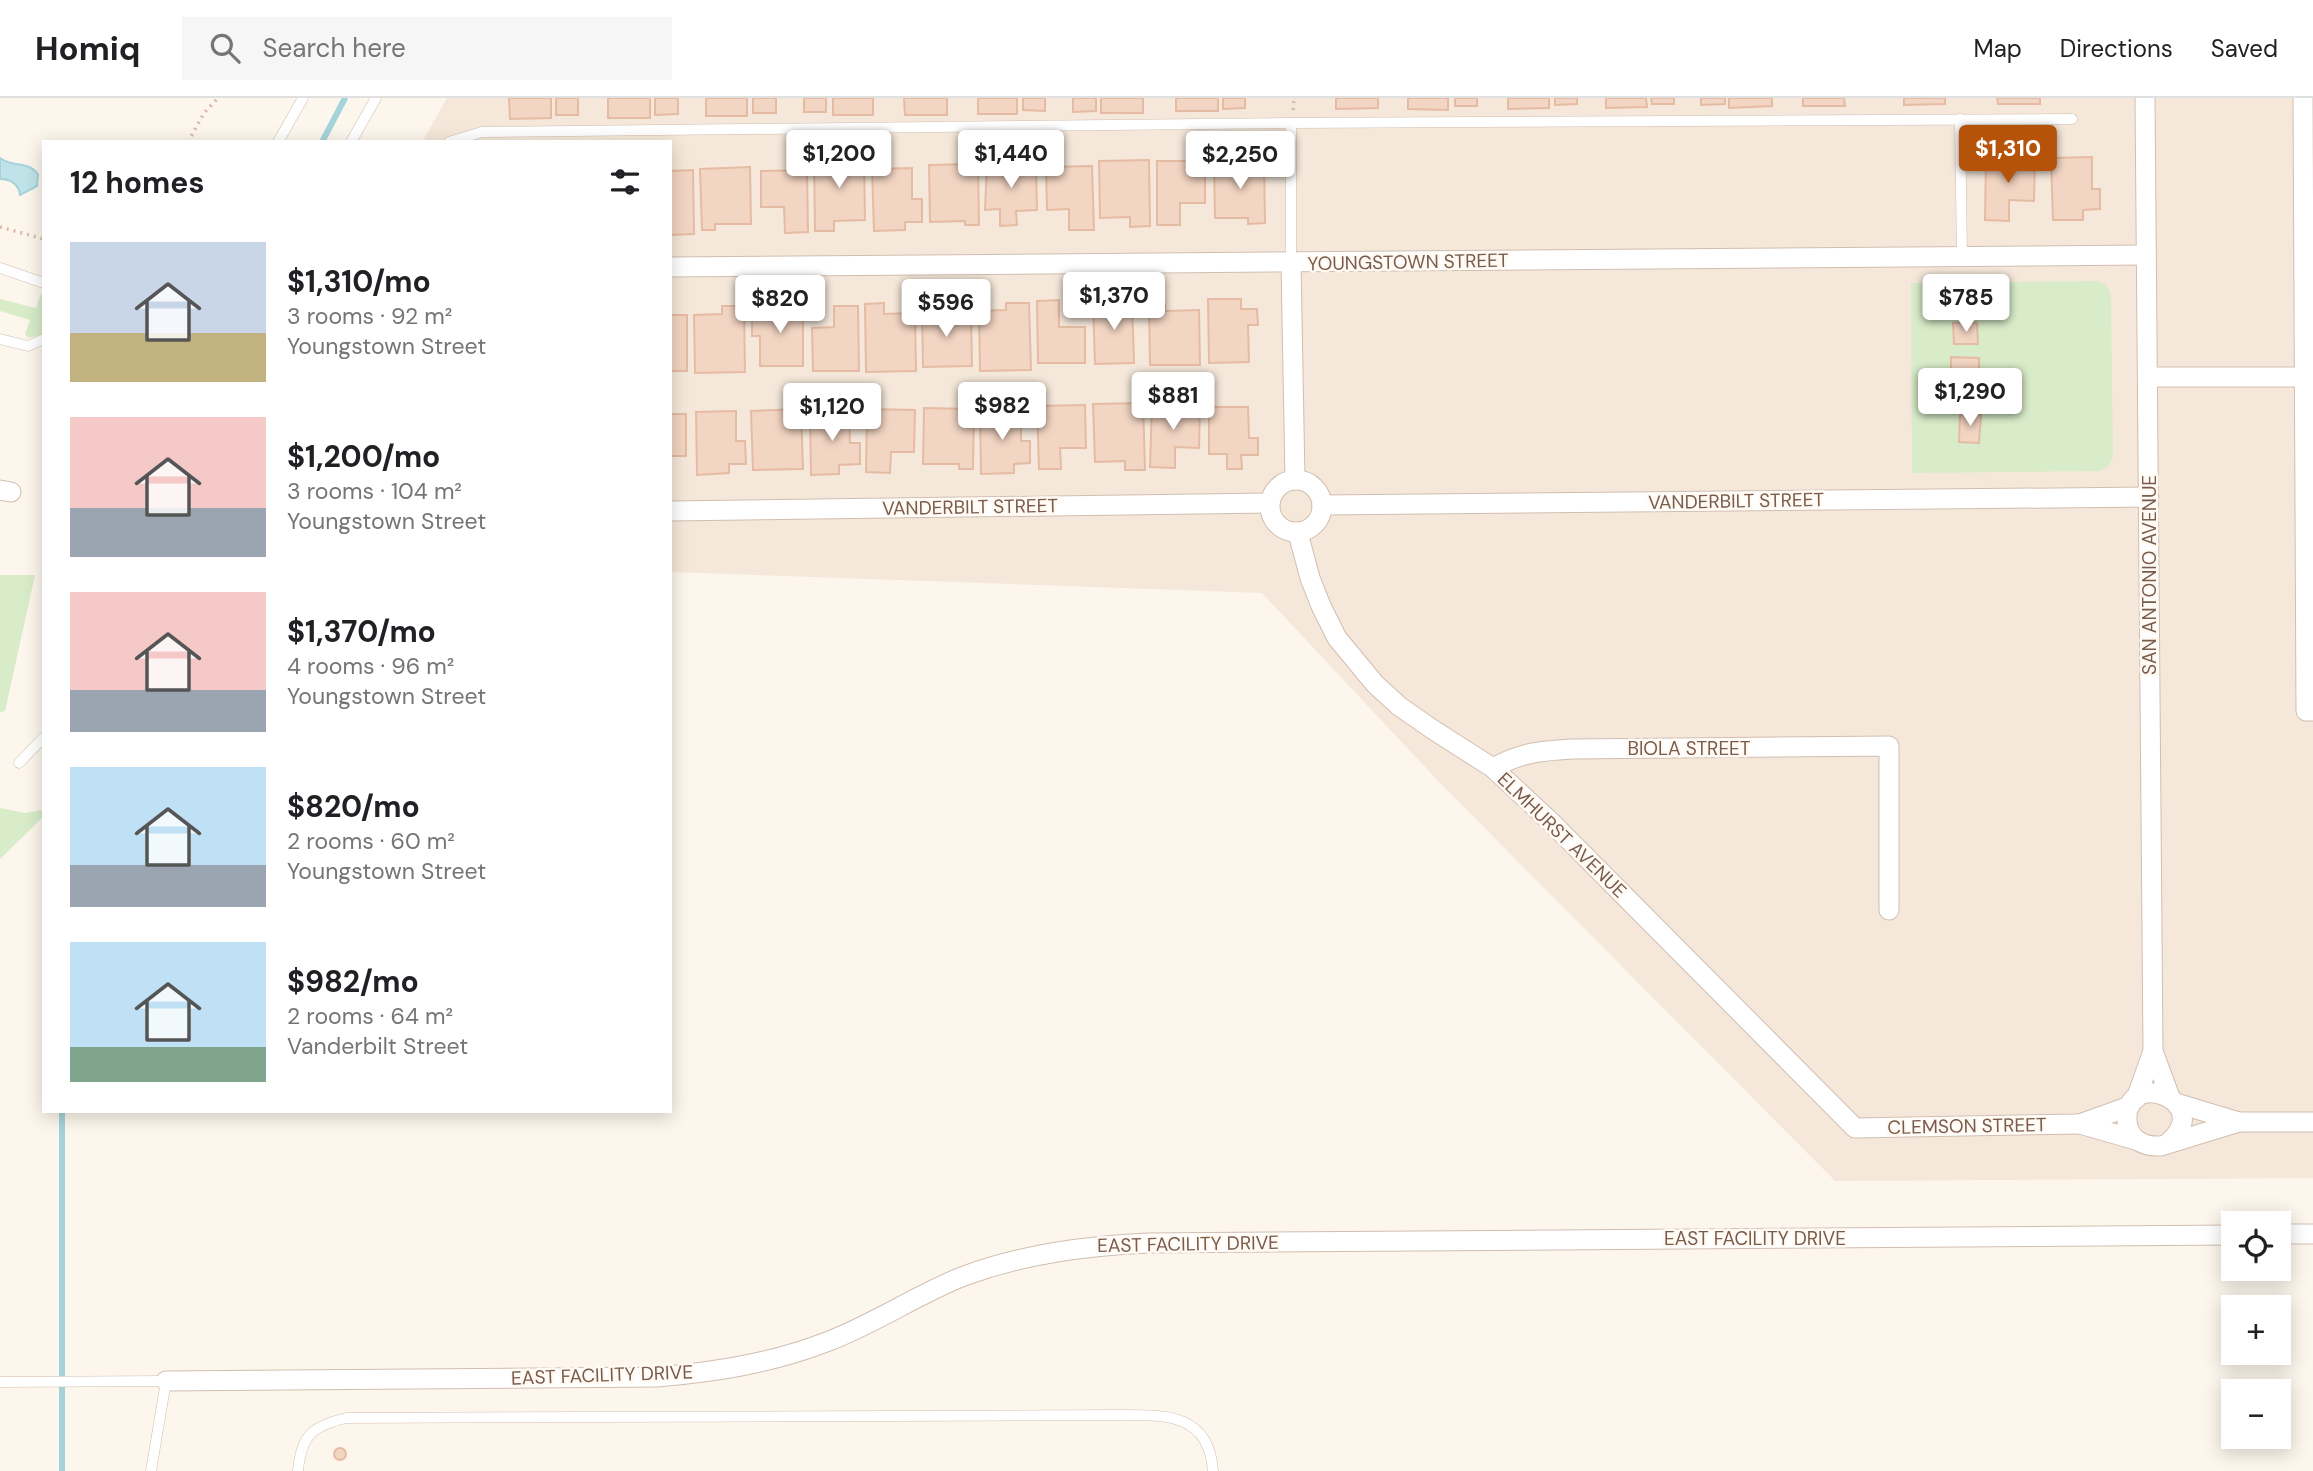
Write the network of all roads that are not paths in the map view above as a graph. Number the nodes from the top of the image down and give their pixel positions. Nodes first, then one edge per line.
1 (303, 98) edge
2 (376, 98) edge
3 (2145, 98) edge
4 (2303, 98) edge
5 (2072, 118) dead end
6 (1960, 119) junction
7 (1291, 123) junction
8 (279, 140) edge
9 (352, 140) edge
10 (456, 140) edge
11 (2146, 255) junction
12 (1962, 256) junction
13 (1291, 263) junction
14 (672, 267) edge
15 (0, 268) edge
16 (42, 282) edge
17 (2309, 299) edge
18 (0, 339) edge
19 (42, 340) edge
20 (2148, 377) junction
21 (2305, 377) junction
22 (1296, 480) junction
23 (2149, 497) junction
24 (1270, 503) junction
25 (1322, 505) junction
26 (2309, 507) edge
27 (672, 511) edge
28 (1298, 533) junction
29 (2309, 711) edge
30 (42, 739) edge
31 (19, 763) dead end
32 (1493, 768) junction
33 (1889, 909) dead end
34 (2152, 1051) junction
35 (2173, 1100) junction
36 (2133, 1102) junction
37 (2238, 1122) junction
38 (2313, 1122) edge
39 (2080, 1124) junction
40 (1855, 1128) joint
41 (2136, 1140) junction
42 (2169, 1142) junction
43 (2291, 1234) edge
44 (2313, 1234) edge
45 (2221, 1235) edge
46 (166, 1381) junction
47 (0, 1382) edge
48 (151, 1471) edge
49 (298, 1471) edge
50 (1213, 1471) edge

1 - 8 lane
2 - 9 lane
3 - 11 street, SAN ANTONIO AVENUE
4 - 17 street
5 - 6 lane
6 - 7 lane
6 - 12 lane
7 - 10 lane
7 - 13 lane
11 - 12 street, YOUNGSTOWN STREET
11 - 20 street, SAN ANTONIO AVENUE
12 - 13 street, YOUNGSTOWN STREET
13 - 14 street, YOUNGSTOWN STREET
13 - 22 street
15 - 16 lane
17 - 21 street
18 - 19 lane
20 - 21 street
20 - 23 street, SAN ANTONIO AVENUE
21 - 26 street
22 - 24 street
22 - 25 street
23 - 25 street, VANDERBILT STREET
23 - 34 street, SAN ANTONIO AVENUE
24 - 27 street, VANDERBILT STREET
24 - 28 street
25 - 28 street
26 - 29 street
28 - 32 street, ELMHURST AVENUE
30 - 31 lane
32 - 33 street, BIOLA STREET
32 - 40 street, ELMHURST AVENUE
34 - 35 street, SAN ANTONIO AVENUE
34 - 36 street, SAN ANTONIO AVENUE
35 - 36 street
35 - 37 street
35 - 42 street
36 - 39 street, CLEMSON STREET
36 - 41 street
37 - 38 street
37 - 42 street
39 - 40 street, CLEMSON STREET
39 - 41 street, CLEMSON STREET
41 - 42 street
43 - 44 street
45 - 46 street, EAST FACILITY DRIVE
46 - 47 lane
46 - 48 lane
49 - 50 lane

